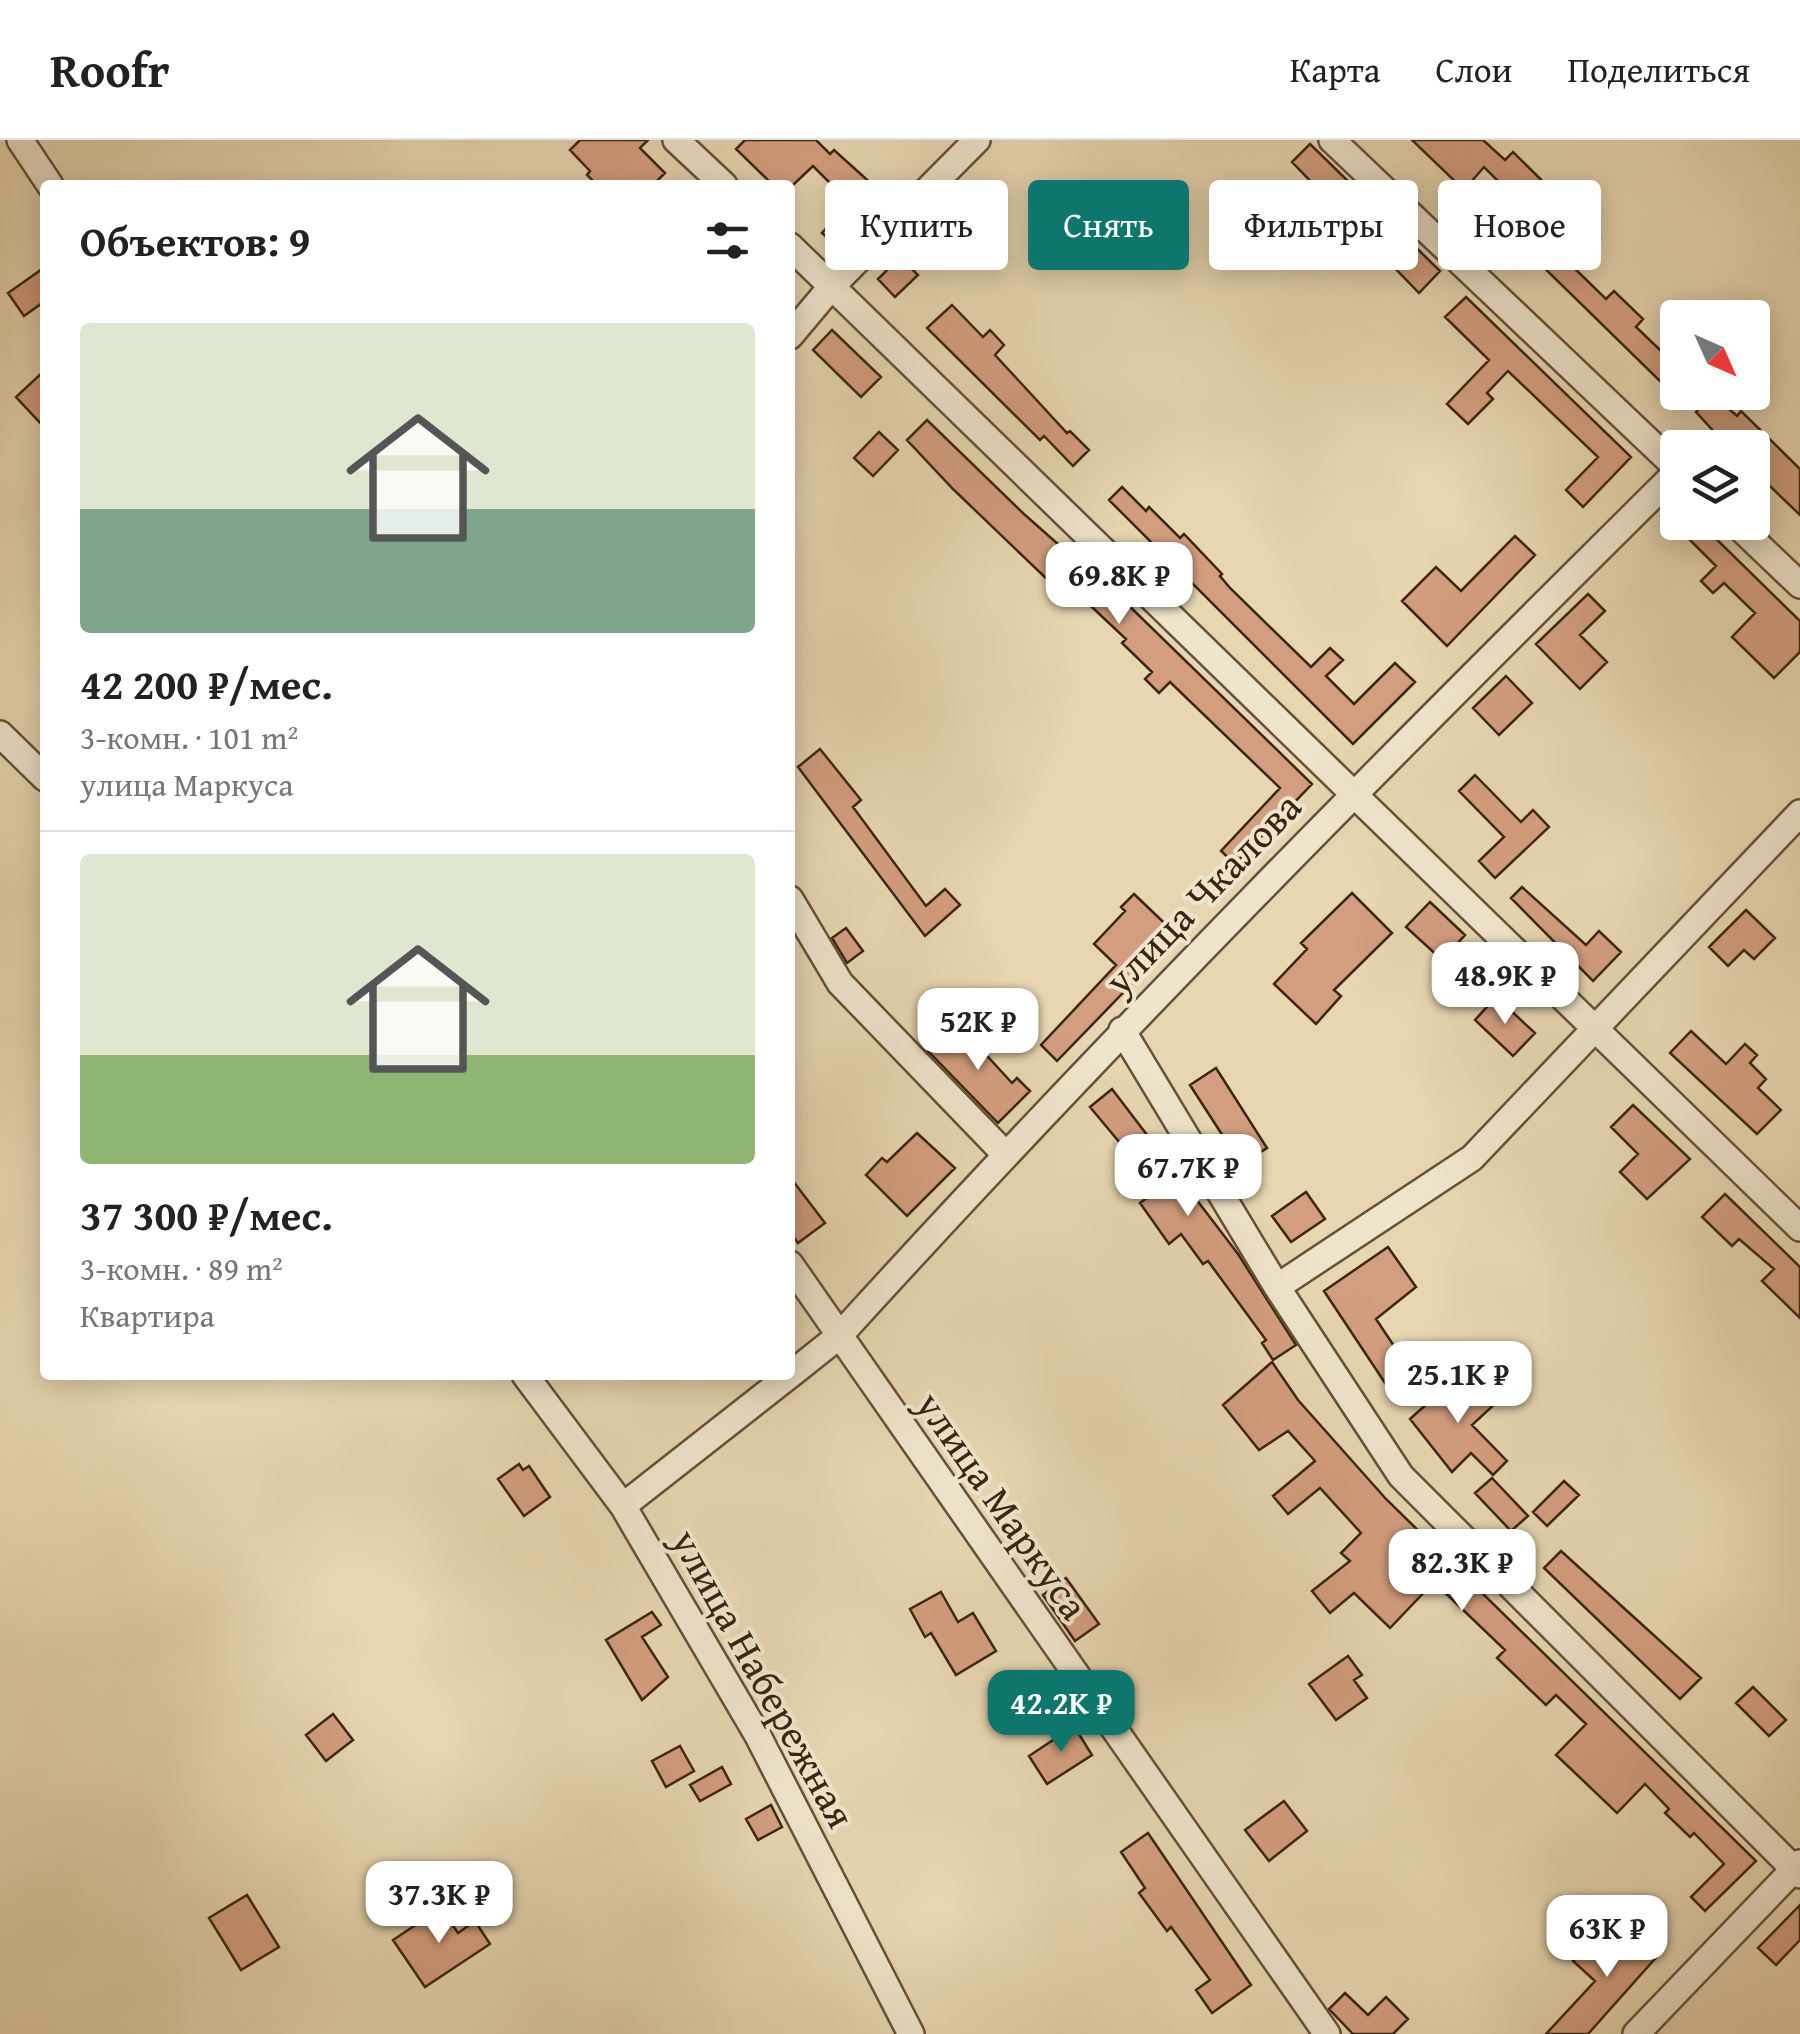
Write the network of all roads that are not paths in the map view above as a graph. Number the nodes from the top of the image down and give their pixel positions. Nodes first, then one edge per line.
1 (20, 140) edge
2 (676, 140) edge
3 (977, 140) edge
4 (1332, 140) edge
5 (47, 180) edge
6 (719, 180) edge
7 (795, 251) edge
8 (832, 286) junction
9 (795, 330) edge
10 (1660, 453) edge
11 (1660, 488) edge
12 (1753, 540) edge
13 (1800, 586) edge
14 (0, 734) edge
15 (40, 773) edge
16 (1350, 794) junction
17 (1800, 813) edge
18 (795, 907) edge
19 (1122, 1030) junction
20 (1594, 1030) junction
21 (1005, 1154) junction
22 (1800, 1228) edge
23 (795, 1271) edge
24 (1277, 1287) junction
25 (840, 1336) junction
26 (795, 1371) edge
27 (529, 1380) edge
28 (784, 1380) edge
29 (622, 1506) junction
30 (1798, 1869) edge
31 (911, 2034) edge
32 (1327, 2034) edge
33 (1636, 2034) edge

1 - 5 street
2 - 6 street
3 - 8 street
4 - 10 street
7 - 8 street
8 - 9 street
8 - 16 street
11 - 16 street, улица Чкалова
12 - 13 street
14 - 15 street
16 - 19 street, улица Чкалова
16 - 20 street
17 - 20 street
18 - 21 street
19 - 21 street, улица Чкалова
19 - 24 street
20 - 22 street
20 - 24 street
21 - 25 street, улица Чкалова
23 - 25 street, улица Маркуса
24 - 30 street
25 - 26 street, улица Чкалова
25 - 32 street, улица Маркуса
27 - 29 street, улица Набережная
28 - 29 street, улица Чкалова
29 - 31 street, улица Набережная
30 - 33 street

